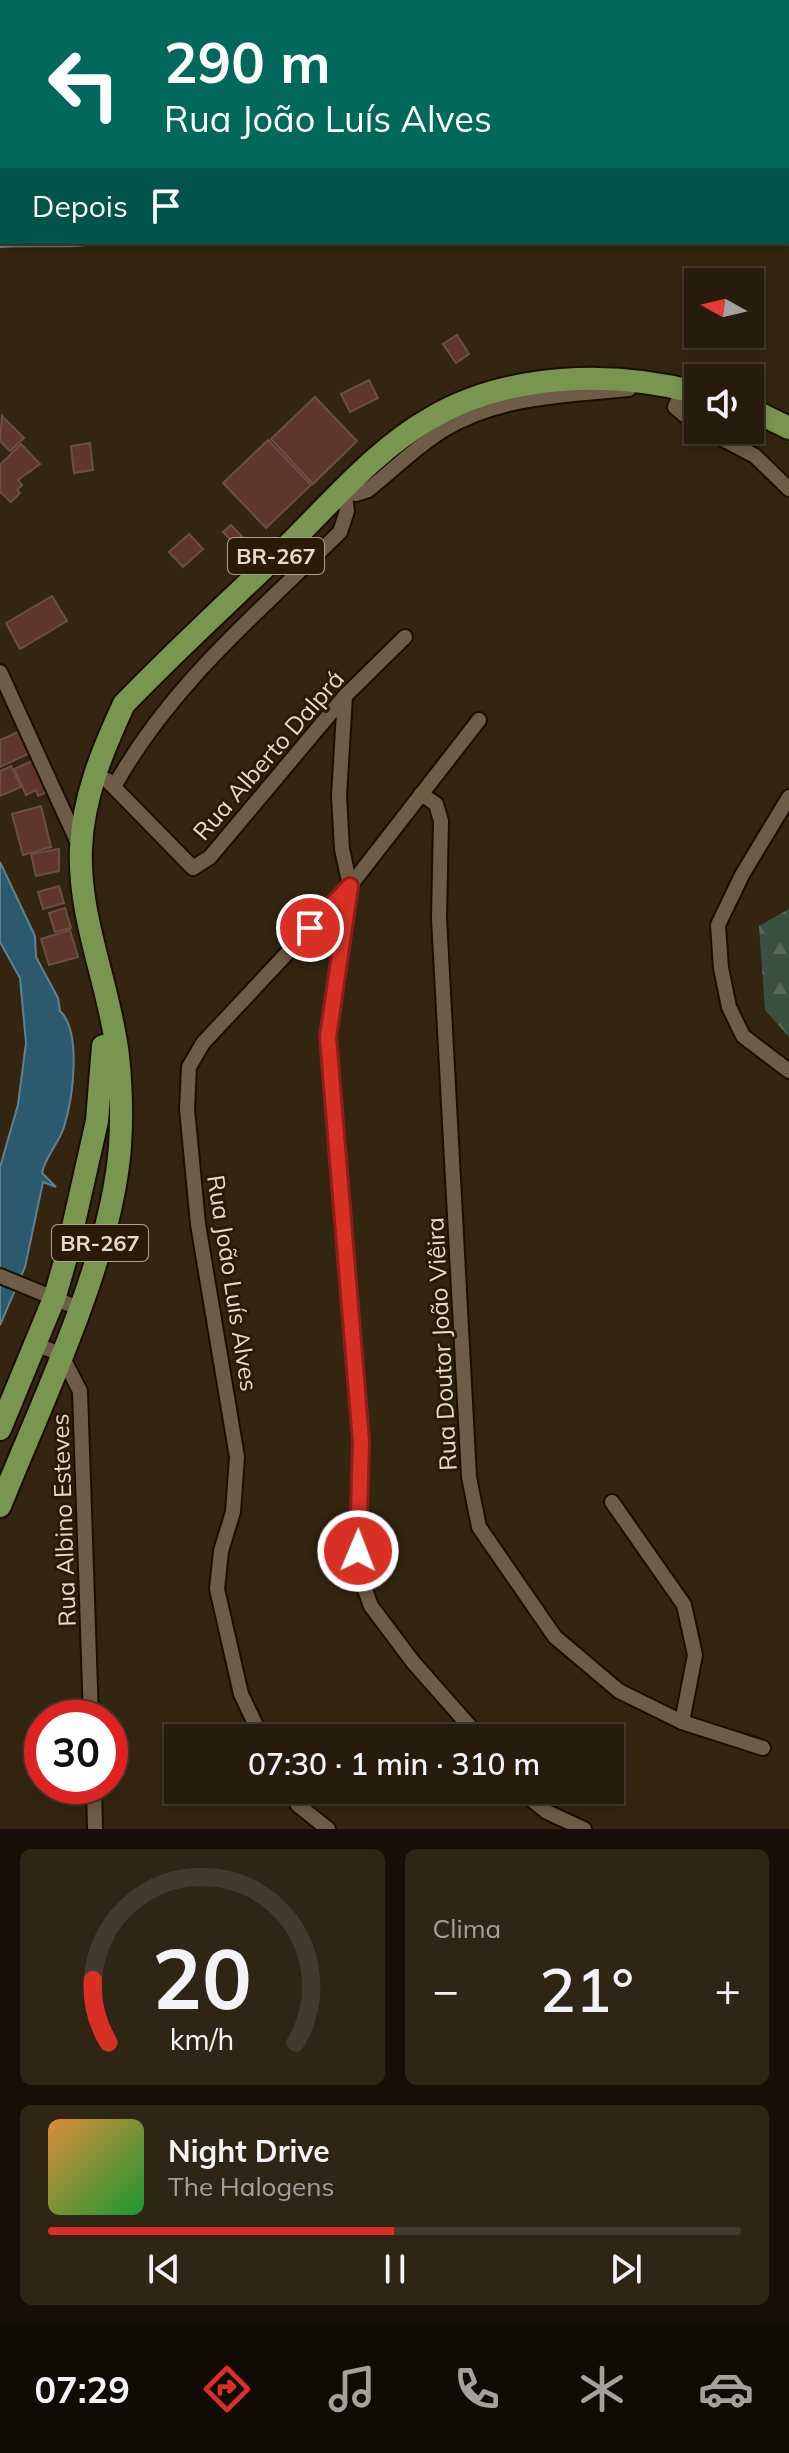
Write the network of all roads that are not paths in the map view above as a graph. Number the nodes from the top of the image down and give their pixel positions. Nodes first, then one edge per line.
1 (683, 389) edge
2 (684, 414) edge
3 (764, 416) edge
4 (789, 428) edge
5 (732, 444) edge
6 (789, 489) edge
7 (344, 490) junction
8 (405, 637) dead end
9 (0, 672) edge
10 (345, 696) junction
11 (479, 720) dead end
12 (96, 768) junction
13 (114, 787) junction
14 (421, 794) junction
15 (789, 797) edge
16 (81, 848) junction
17 (350, 886) junction
18 (98, 965) junction
19 (789, 1071) edge
20 (0, 1276) edge
21 (55, 1296) junction
22 (78, 1308) junction
23 (34, 1344) junction
24 (61, 1354) junction
25 (0, 1429) edge
26 (612, 1502) dead end
27 (0, 1506) edge
28 (90, 1700) edge
29 (682, 1722) junction
30 (255, 1724) edge
31 (469, 1724) edge
32 (763, 1748) dead end
33 (94, 1804) edge
34 (297, 1804) edge
35 (537, 1804) edge
36 (95, 1829) edge
37 (328, 1829) edge
38 (584, 1829) edge

1 - 2 street
1 - 7 highway, BR-267
3 - 4 highway
5 - 6 street
7 - 12 highway, BR-267
7 - 13 street
8 - 10 street, Rua Alberto Dalprá
9 - 16 street
10 - 13 street, Rua Alberto Dalprá
10 - 17 street
11 - 14 street, Rua João Luís Alves
12 - 13 street, Rua Alberto Dalprá
12 - 16 highway, BR-267
14 - 17 street, Rua João Luís Alves
14 - 29 street, Rua Doutor João Viêira
15 - 19 street
16 - 18 highway, BR-267
17 - 30 street, Rua João Luís Alves
17 - 31 street
18 - 21 highway, BR-267
18 - 22 highway, BR-267
20 - 21 street
21 - 22 street
21 - 23 highway, BR-267
22 - 24 highway, BR-267
23 - 24 street
23 - 25 highway, BR-267
24 - 27 highway, BR-267
24 - 28 street, Rua Albino Esteves
26 - 29 street
29 - 32 street, Rua Doutor João Viêira
33 - 36 street
34 - 37 street
35 - 38 street

